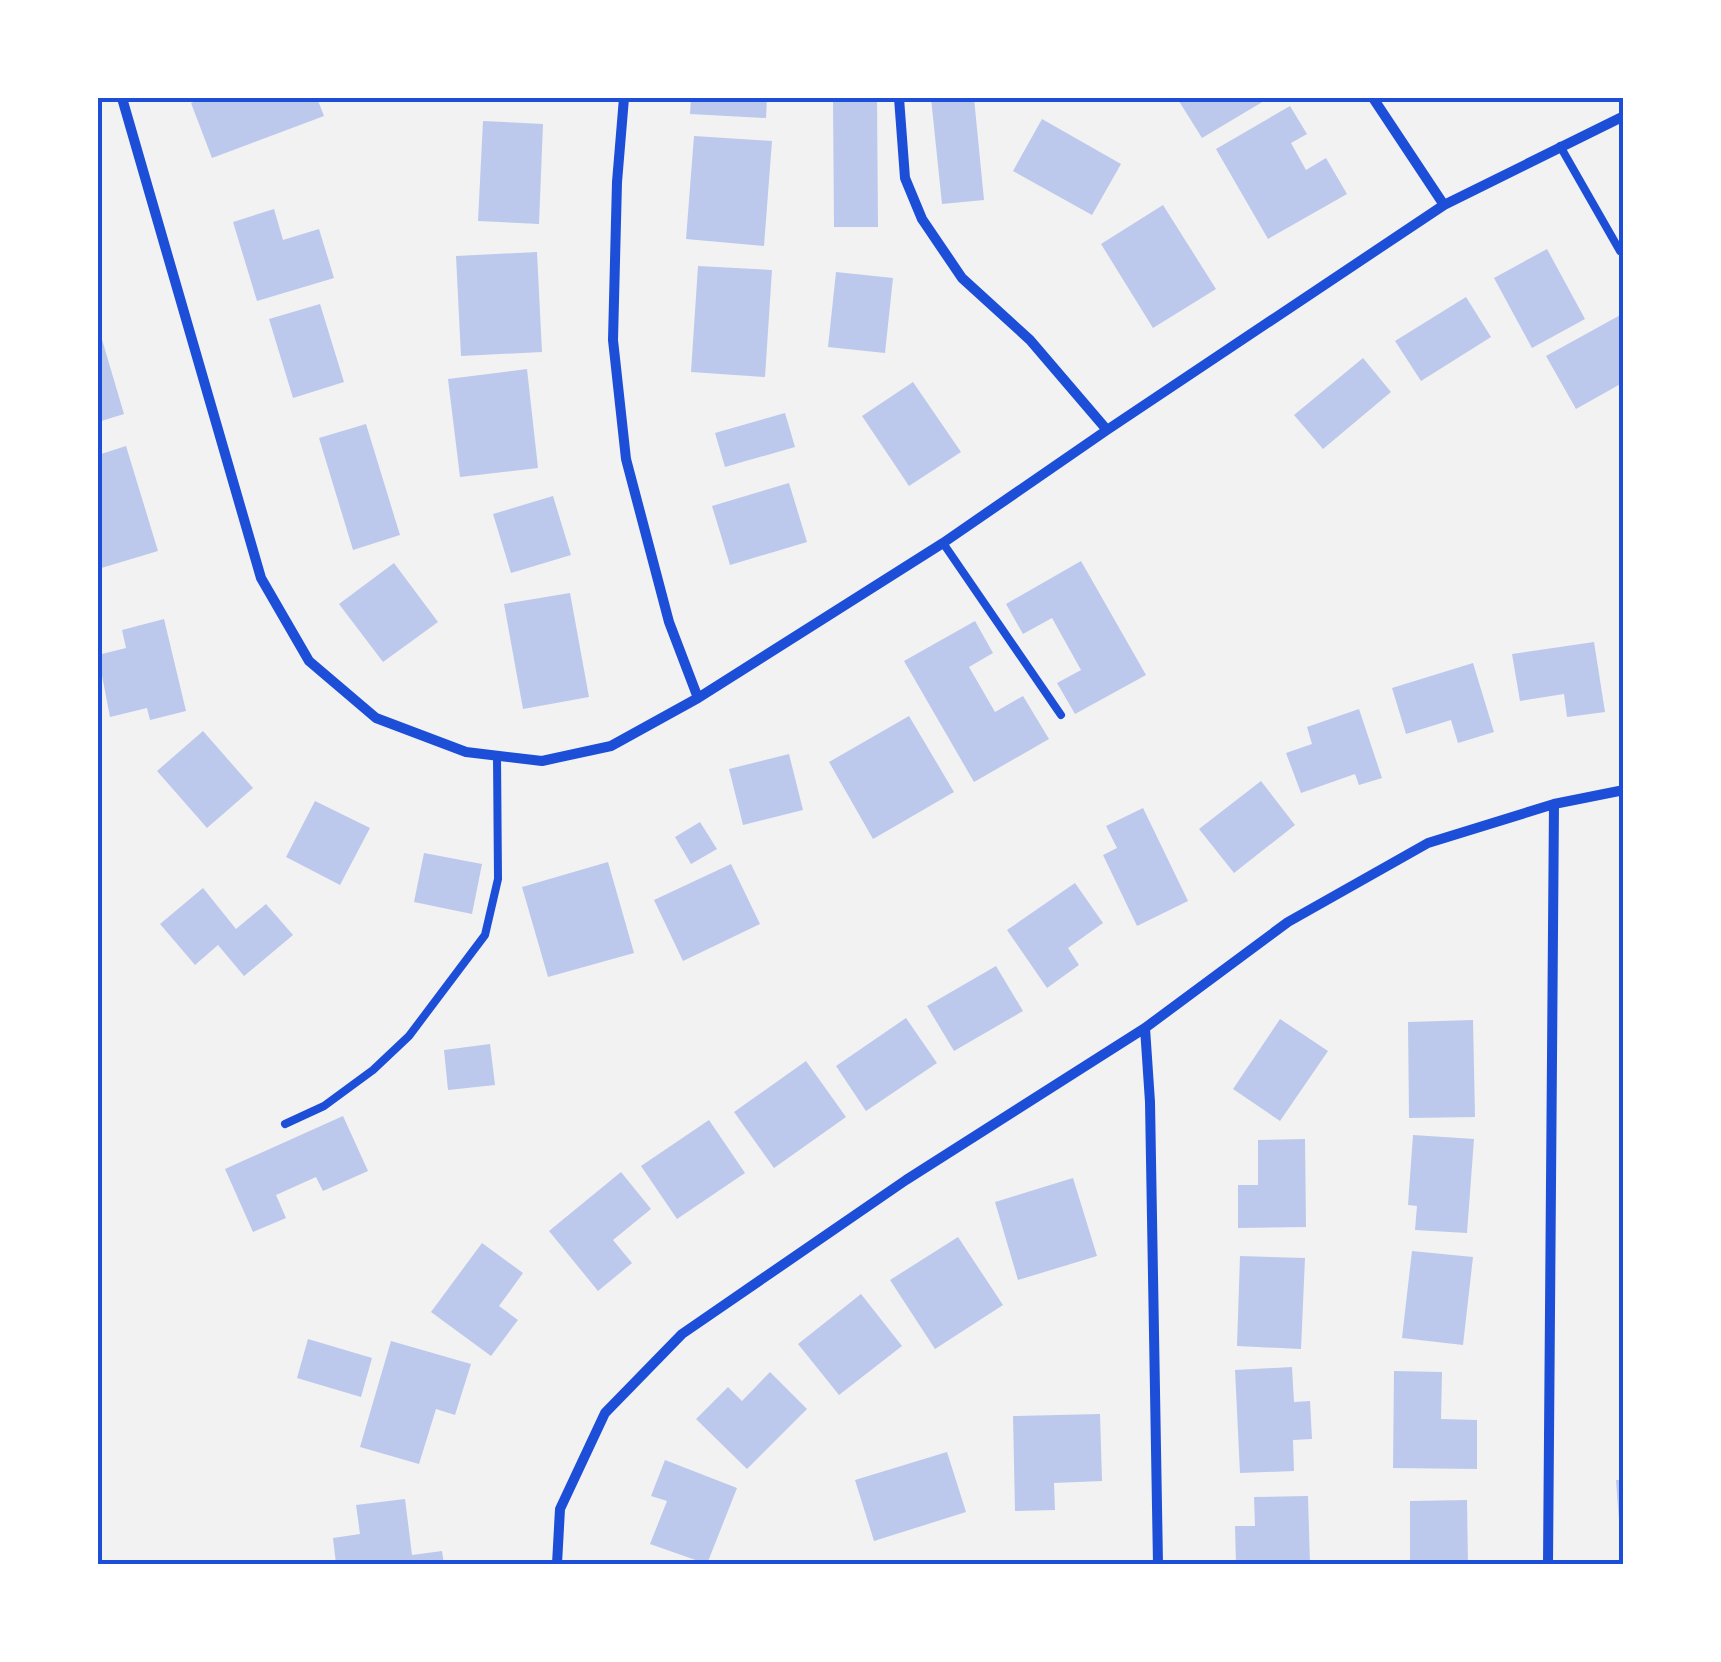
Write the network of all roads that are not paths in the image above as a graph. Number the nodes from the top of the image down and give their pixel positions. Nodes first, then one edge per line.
1 (122, 98) edge
2 (624, 98) edge
3 (899, 98) edge
4 (1373, 98) edge
5 (1624, 116) edge
6 (1560, 146) junction
7 (1444, 205) junction
8 (1624, 249) edge
9 (1107, 430) junction
10 (943, 543) junction
11 (698, 698) junction
12 (1061, 714) dead end
13 (496, 756) junction
14 (1624, 790) edge
15 (1554, 804) junction
16 (1144, 1028) junction
17 (285, 1124) dead end
18 (557, 1564) edge
19 (1158, 1564) edge
20 (1548, 1564) edge

1 - 13 street
2 - 11 street
3 - 9 street
4 - 7 street
5 - 6 street
6 - 7 street
6 - 8 lane
7 - 9 street
9 - 10 street
10 - 11 street
10 - 12 lane
11 - 13 street
13 - 17 lane
14 - 15 street
15 - 16 street
15 - 20 street
16 - 18 street
16 - 19 street

